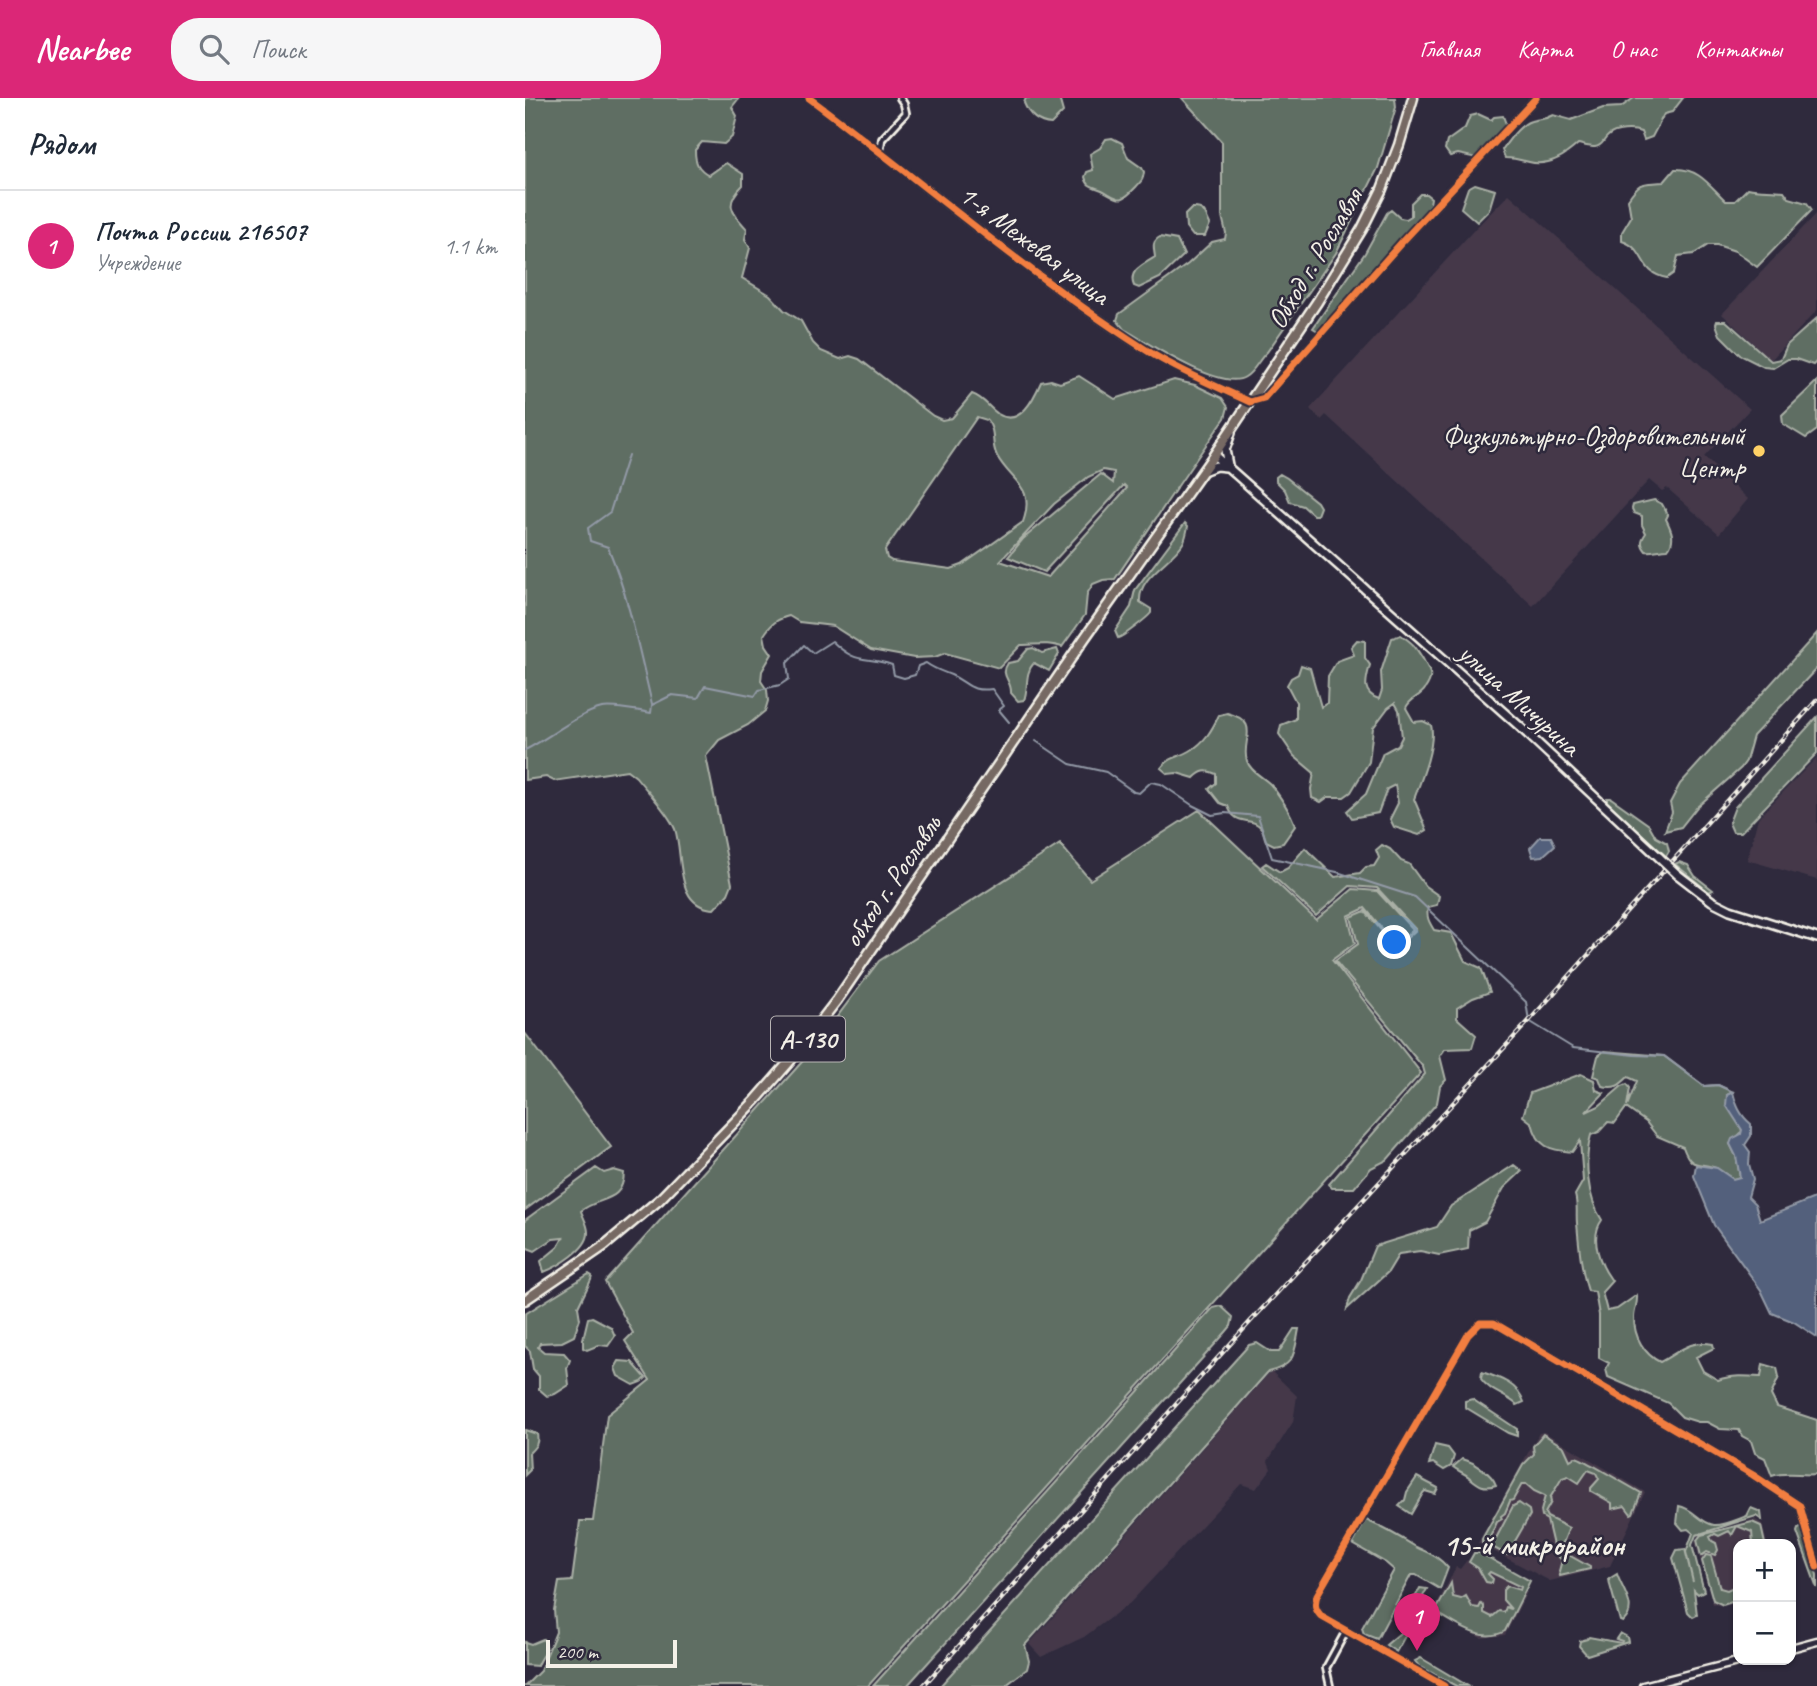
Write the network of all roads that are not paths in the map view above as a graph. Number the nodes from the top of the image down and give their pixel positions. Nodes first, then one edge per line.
1 (809, 98) edge
2 (900, 98) edge
3 (1413, 98) edge
4 (1536, 98) edge
5 (880, 153) junction
6 (1250, 402) junction
7 (1231, 430) junction
8 (1214, 455) junction
9 (1230, 469) junction
10 (1203, 471) junction
11 (1817, 938) edge
12 (525, 1300) edge
13 (1817, 1566) edge
14 (1346, 1631) junction
15 (1817, 1642) edge
16 (1796, 1647) edge
17 (1733, 1663) edge
18 (1330, 1686) edge
19 (1444, 1686) edge
20 (1643, 1686) edge

1 - 5 street, 1-я Межевая улица
2 - 5 street
3 - 6 highway, Обход г. Рославля / А-130
4 - 6 street
5 - 6 street, 1-я Межевая улица
6 - 7 highway, Обход г. Рославля / А-130
7 - 8 highway, обход г. Рославль / А-130
7 - 9 main road
8 - 9 main road, улица Мичурина
8 - 10 highway, обход г. Рославль / А-130
9 - 10 main road
9 - 11 main road, улица Мичурина, bridge
10 - 12 highway, обход г. Рославль / А-130
13 - 14 street
14 - 18 street
14 - 19 street
15 - 16 street
17 - 20 street

